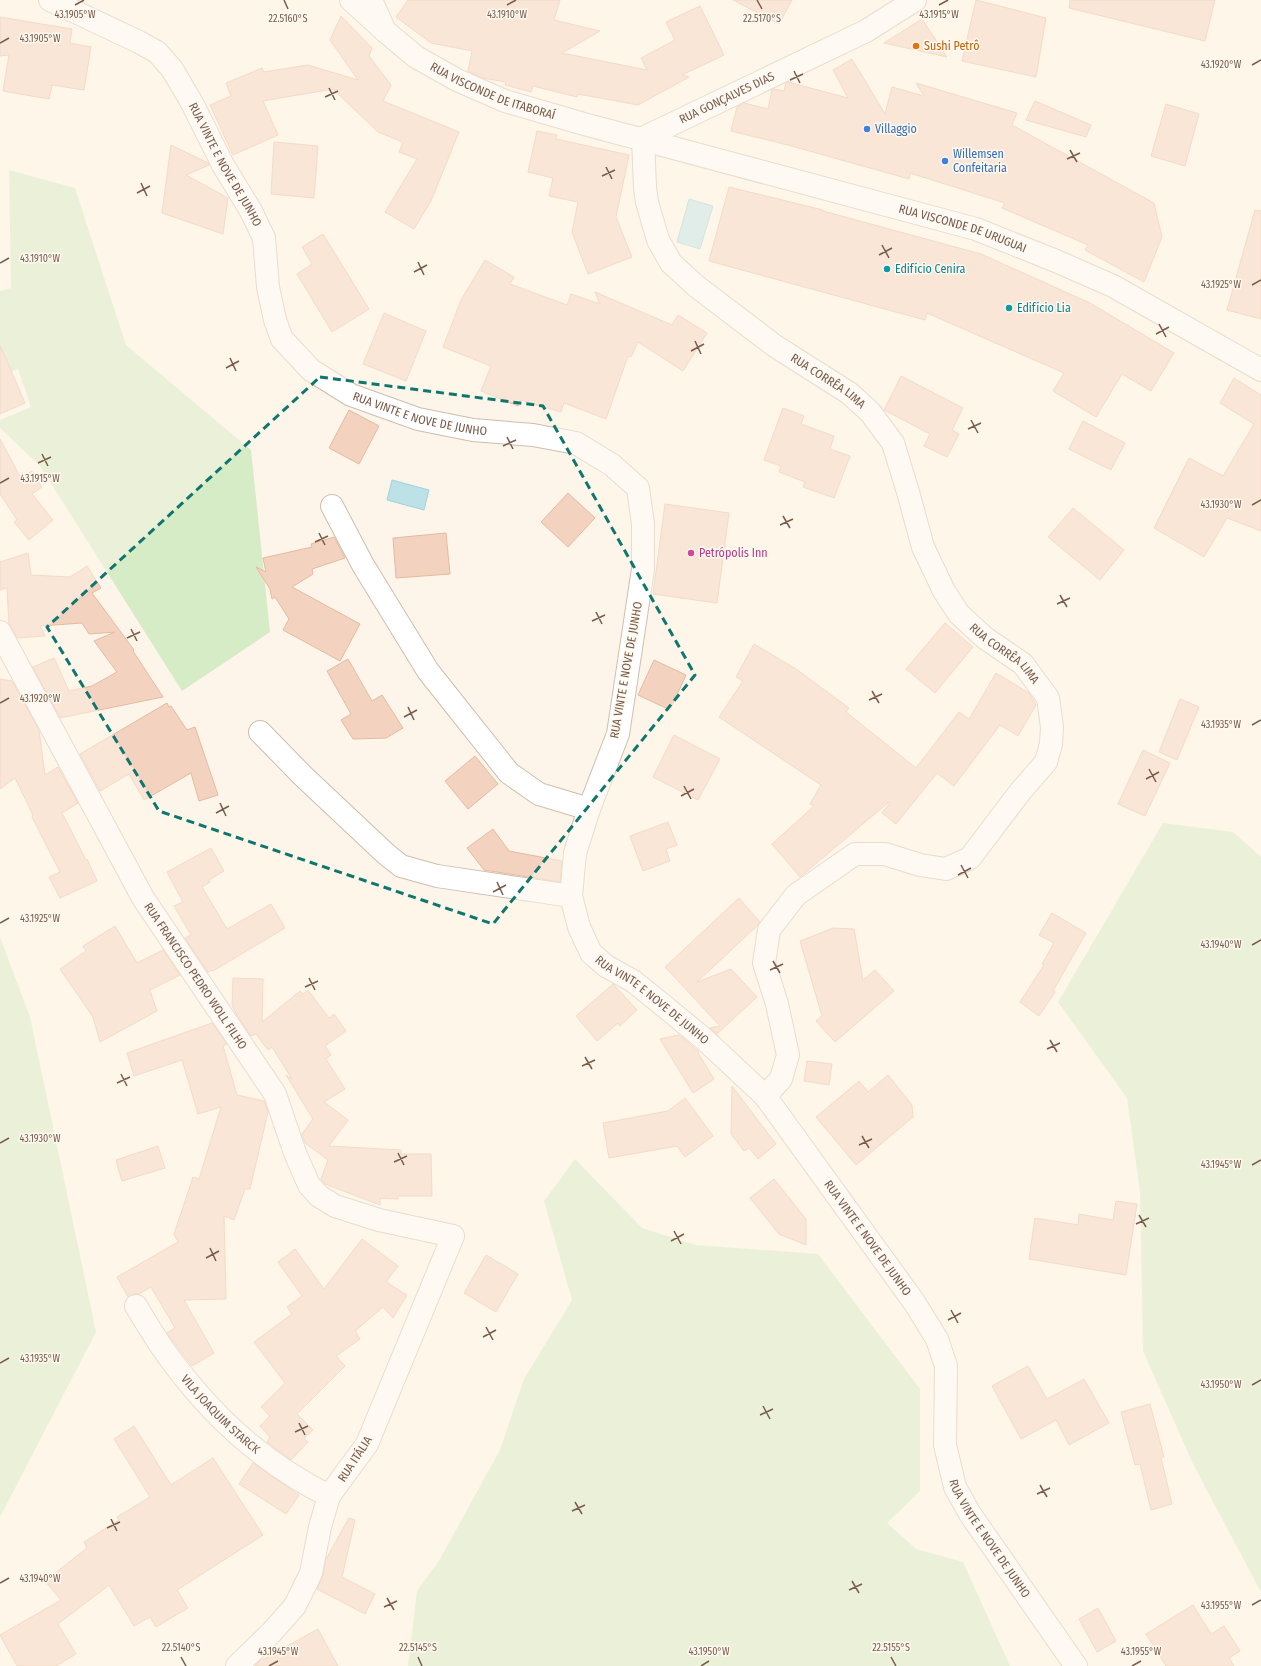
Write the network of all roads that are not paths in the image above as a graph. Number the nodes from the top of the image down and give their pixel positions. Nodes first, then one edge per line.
1 (50, 0) edge
2 (351, 0) edge
3 (371, 0) edge
4 (915, 0) edge
5 (385, 31) junction
6 (643, 138) junction
7 (1261, 370) edge
8 (332, 506) dead end
9 (0, 632) edge
10 (260, 732) dead end
11 (589, 810) junction
12 (571, 896) junction
13 (765, 1096) junction
14 (453, 1236) joint
15 (136, 1306) dead end
16 (329, 1496) junction
17 (237, 1666) edge
18 (1076, 1666) edge

1 - 11 street, RUA VINTE E NOVE DE JUNHO
2 - 5 street
3 - 5 street, RUA VISCONDE DE ITABORAÍ
4 - 6 street, RUA GONÇALVES DIAS
5 - 6 street, RUA VISCONDE DE ITABORAÍ
6 - 7 street, RUA VISCONDE DE URUGUAI
6 - 13 street, RUA CORRÊA LIMA
8 - 11 street
9 - 14 street, RUA FRANCISCO PEDRO WOLL FILHO
10 - 12 street
11 - 12 street, RUA VINTE E NOVE DE JUNHO
12 - 13 street, RUA VINTE E NOVE DE JUNHO
13 - 18 street, RUA VINTE E NOVE DE JUNHO
14 - 16 street, RUA ITÁLIA
15 - 16 street, VILA JOAQUIM STARCK
16 - 17 street, RUA ITÁLIA

